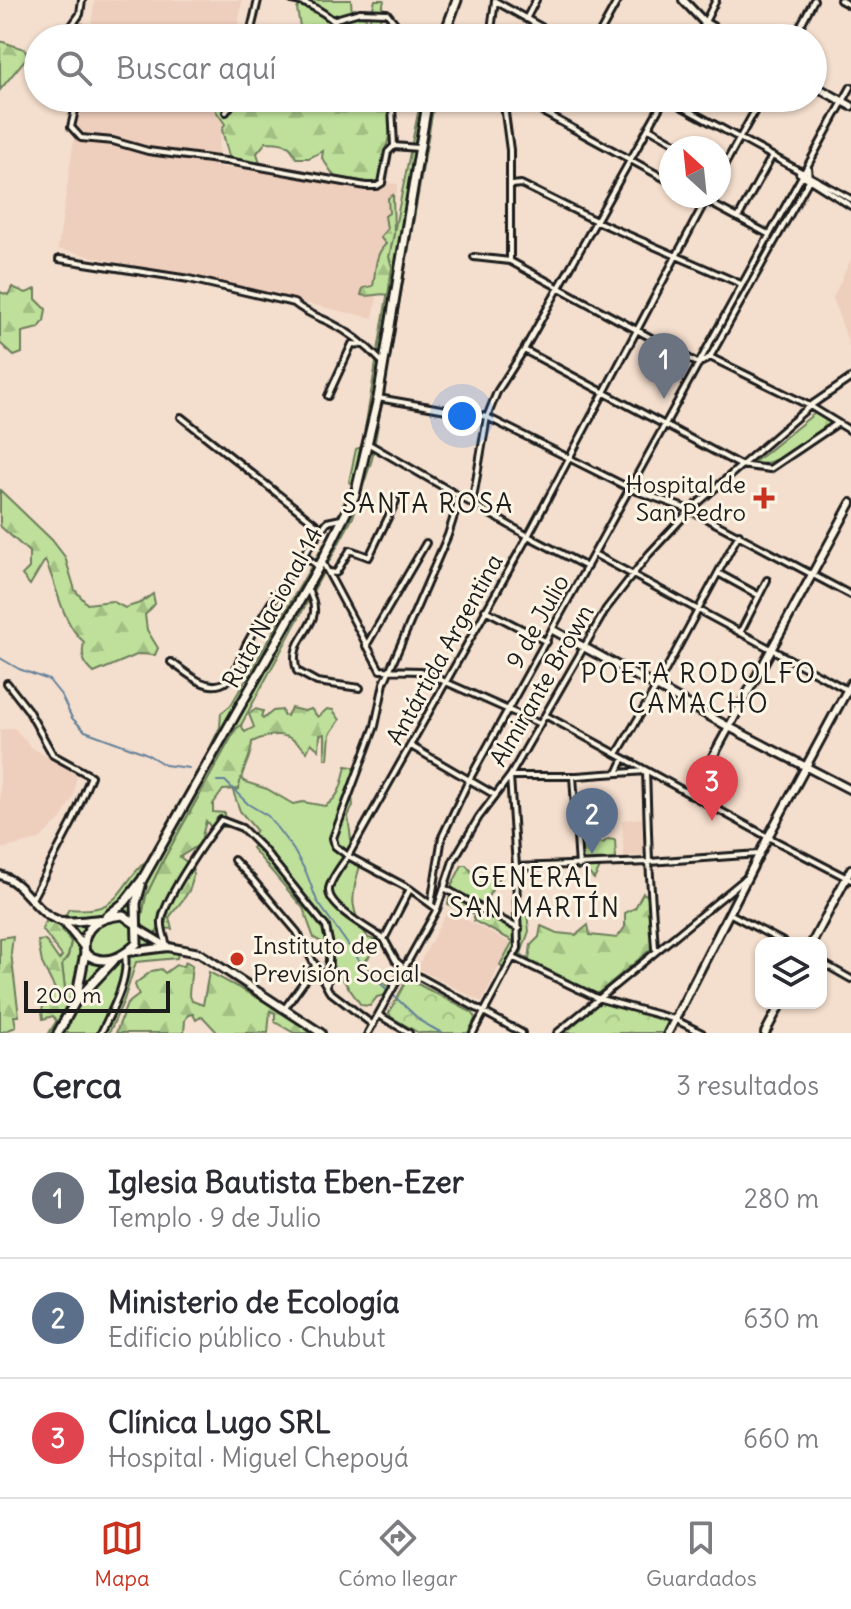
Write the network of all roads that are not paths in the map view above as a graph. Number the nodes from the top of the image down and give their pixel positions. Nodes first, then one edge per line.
1 (82, 0) edge
2 (258, 0) edge
3 (292, 0) edge
4 (457, 0) edge
5 (536, 0) edge
6 (618, 0) edge
7 (683, 0) edge
8 (716, 0) edge
9 (814, 0) edge
10 (840, 0) edge
11 (495, 1) edge
12 (851, 6) edge
13 (526, 19) junction
14 (332, 20) junction
15 (704, 22) junction
16 (73, 24) edge
17 (252, 24) edge
18 (336, 24) edge
19 (395, 24) edge
20 (448, 24) edge
21 (492, 24) edge
22 (535, 24) edge
23 (605, 24) edge
24 (707, 24) edge
25 (801, 24) edge
26 (851, 87) edge
27 (827, 93) edge
28 (843, 102) junction
29 (851, 106) edge
30 (75, 112) edge
31 (392, 112) edge
32 (425, 112) edge
33 (504, 112) edge
34 (546, 112) edge
35 (554, 112) edge
36 (658, 112) edge
37 (692, 112) edge
38 (754, 112) edge
39 (552, 115) junction
40 (649, 128) junction
41 (663, 136) edge
42 (739, 138) junction
43 (394, 146) junction
44 (418, 148) junction
45 (731, 152) edge
46 (772, 156) junction
47 (631, 160) junction
48 (511, 174) junction
49 (659, 175) edge
50 (805, 175) junction
51 (521, 184) junction
52 (512, 185) junction
53 (851, 199) edge
54 (851, 206) edge
55 (701, 208) edge
56 (722, 208) edge
57 (738, 218) junction
58 (596, 221) junction
59 (768, 234) junction
60 (676, 255) junction
61 (474, 257) dead end
62 (59, 259) dead end
63 (510, 261) junction
64 (741, 284) junction
65 (558, 287) junction
66 (637, 330) junction
67 (366, 345) junction
68 (524, 350) junction
69 (704, 354) junction
70 (710, 357) junction
71 (384, 363) junction
72 (699, 364) junction
73 (851, 378) edge
74 (603, 393) junction
75 (328, 396) dead end
76 (378, 398) junction
77 (810, 406) junction
78 (181, 417) dead end
79 (487, 417) junction
80 (838, 423) junction
81 (664, 426) junction
82 (851, 431) edge
83 (369, 444) junction
84 (568, 458) junction
85 (740, 465) junction
86 (631, 489) junction
87 (460, 497) junction
88 (396, 501) dead end
89 (851, 503) edge
90 (472, 504) junction
91 (690, 510) junction
92 (344, 518) junction
93 (322, 529) junction
94 (739, 534) junction
95 (528, 536) junction
96 (426, 543) dead end
97 (594, 554) junction
98 (303, 555) junction
99 (320, 564) junction
100 (587, 567) junction
101 (329, 572) junction
102 (718, 573) junction
103 (632, 575) junction
104 (813, 575) junction
105 (767, 580) dead end
106 (307, 588) junction
107 (851, 595) edge
108 (758, 596) junction
109 (485, 610) junction
110 (698, 610) junction
111 (553, 630) junction
112 (740, 633) junction
113 (547, 642) junction
114 (366, 646) junction
115 (584, 648) junction
116 (771, 650) junction
117 (171, 662) dead end
118 (389, 671) junction
119 (7, 683) dead end
120 (447, 683) junction
121 (360, 688) dead end
122 (656, 688) junction
123 (850, 688) edge
124 (507, 710) junction
125 (545, 715) junction
126 (540, 724) junction
127 (729, 727) junction
128 (411, 746) junction
129 (617, 754) junction
130 (624, 758) junction
131 (806, 766) junction
132 (646, 771) junction
133 (617, 773) junction
134 (510, 776) junction
135 (573, 776) junction
136 (469, 780) junction
137 (851, 790) edge
138 (692, 795) junction
139 (496, 796) junction
140 (768, 837) junction
141 (759, 854) junction
142 (348, 856) junction
143 (234, 860) dead end
144 (649, 862) junction
145 (579, 866) junction
146 (516, 867) junction
147 (851, 869) edge
148 (0, 875) edge
149 (748, 875) junction
150 (849, 879) edge
151 (142, 880) junction
152 (444, 888) junction
153 (410, 889) junction
154 (32, 899) junction
155 (431, 904) junction
156 (437, 909) junction
157 (729, 913) junction
158 (103, 918) junction
159 (63, 921) junction
160 (137, 926) junction
161 (519, 929) junction
162 (774, 937) edge
163 (815, 937) edge
164 (384, 939) junction
165 (168, 947) junction
166 (84, 950) junction
167 (655, 950) junction
168 (126, 953) junction
169 (115, 958) junction
170 (514, 958) junction
171 (316, 965) junction
172 (827, 965) edge
173 (405, 969) junction
174 (851, 979) edge
175 (327, 986) junction
176 (597, 998) junction
177 (75, 1002) junction
178 (778, 1009) edge
179 (284, 1010) junction
180 (486, 1012) junction
181 (379, 1015) junction
182 (674, 1019) junction
183 (373, 1025) junction
184 (58, 1033) edge
185 (101, 1033) edge
186 (321, 1033) edge
187 (368, 1033) edge
188 (409, 1033) edge
189 (473, 1033) edge
190 (522, 1033) edge
191 (557, 1033) edge
192 (668, 1033) edge
193 (702, 1033) edge
194 (765, 1033) edge

1 - 16 street
2 - 17 street
3 - 14 street
4 - 20 highway
5 - 13 street
6 - 23 street
7 - 15 main road
8 - 15 street
9 - 25 street
10 - 12 street
11 - 13 street
11 - 21 street
13 - 22 street
14 - 18 street
14 - 19 street
15 - 24 main road
26 - 28 street, 9 de Julio
27 - 28 main road
28 - 29 main road
28 - 50 street, 9 de Julio
30 - 43 street
31 - 43 street
32 - 44 highway, Ruta Nacional 14
33 - 48 street
34 - 39 street
35 - 39 street
36 - 40 street
37 - 42 street
38 - 42 street
39 - 47 street
40 - 41 street
40 - 47 street
42 - 45 street
42 - 46 street
43 - 44 street
44 - 71 highway, Ruta Nacional 14
46 - 50 street
46 - 57 street
47 - 49 street
47 - 58 street
48 - 51 street
48 - 52 street
50 - 53 street
50 - 54 street
50 - 59 street, 9 de Julio
50 - 70 street, 9 de Julio
51 - 52 street
51 - 58 street
52 - 63 street
55 - 60 street, Antártida Argentina
56 - 57 street
57 - 59 street
58 - 60 street
58 - 65 street
59 - 64 street, 9 de Julio
60 - 64 street
60 - 66 street, Antártida Argentina
61 - 63 street
62 - 67 street
63 - 65 street
64 - 69 street, 9 de Julio
65 - 66 street
65 - 68 street
66 - 72 street
66 - 74 street, Antártida Argentina
67 - 71 street
67 - 75 street
68 - 74 street
68 - 79 street
69 - 70 street
69 - 72 street, 9 de Julio
70 - 72 street, 9 de Julio
70 - 77 street
71 - 76 highway, Ruta Nacional 14
72 - 81 street, 9 de Julio
73 - 77 street, Almirante Brown
74 - 81 street
74 - 84 street, Antártida Argentina
76 - 79 street
76 - 83 highway, Ruta Nacional 14
77 - 80 street
77 - 85 street, Almirante Brown
78 - 93 street
79 - 84 street
79 - 90 street
80 - 82 street
80 - 85 street
81 - 85 street
81 - 86 street, 9 de Julio
83 - 87 street
83 - 92 highway, Ruta Nacional 14
84 - 86 street
84 - 95 street, Antártida Argentina
85 - 91 street, Almirante Brown
86 - 91 street
86 - 97 street, 9 de Julio
87 - 90 street
87 - 118 street
88 - 101 street
89 - 104 main road
90 - 95 street
91 - 94 street
91 - 103 street, Almirante Brown
92 - 93 street
92 - 99 highway, Ruta Nacional 14
93 - 98 street
94 - 102 street
94 - 104 street
95 - 100 street
95 - 109 street, Antártida Argentina
96 - 114 street
97 - 100 street, 9 de Julio
97 - 103 street
98 - 99 street
98 - 117 street
99 - 101 street
99 - 106 highway, Ruta Nacional 14
100 - 111 street, 9 de Julio
101 - 114 street
102 - 108 street
102 - 110 street
103 - 110 street
103 - 115 street, Almirante Brown
104 - 107 street
104 - 116 main road
105 - 108 street
106 - 121 street
106 - 151 highway, Ruta Nacional 14
108 - 112 street
109 - 113 street
109 - 120 street, Antártida Argentina
110 - 112 street
110 - 122 street
111 - 113 street, 9 de Julio
111 - 115 main road
112 - 116 street
113 - 124 street, 9 de Julio
114 - 118 street
115 - 122 main road
115 - 125 street, Almirante Brown
116 - 123 street
116 - 127 main road
118 - 120 street
118 - 142 street
119 - 154 street
120 - 124 street
120 - 128 street, Antártida Argentina
122 - 127 main road
122 - 129 street
123 - 131 main road
124 - 126 street
124 - 136 street, 9 de Julio
125 - 126 street, Almirante Brown
125 - 129 street
126 - 134 street, Almirante Brown
127 - 131 main road
127 - 138 main road
128 - 136 street
128 - 142 street, Antártida Argentina
129 - 130 street
130 - 132 street
130 - 133 street
131 - 137 main road
131 - 140 main road
132 - 133 street
132 - 138 street
132 - 144 street
133 - 135 street
134 - 135 street
134 - 139 street, Almirante Brown
134 - 146 street
135 - 145 street
136 - 139 street
136 - 155 street, 9 de Julio
138 - 140 street
139 - 152 street, Almirante Brown
140 - 141 main road
140 - 150 street
141 - 144 street
141 - 149 main road
142 - 153 street
142 - 164 street, Antártida Argentina
143 - 171 street
144 - 145 street
144 - 167 street
145 - 146 street
146 - 161 street
147 - 150 main road
148 - 154 main road
149 - 157 main road
149 - 167 street
150 - 163 main road
151 - 158 highway, Ruta Nacional 14
151 - 160 highway, Ruta Nacional 14
152 - 156 street, Almirante Brown
152 - 161 street
153 - 155 street
153 - 164 street
154 - 159 main road
155 - 156 street
156 - 173 street, Almirante Brown
157 - 162 street
157 - 182 main road
158 - 159 main road
158 - 160 highway
158 - 166 highway
159 - 166 main road
160 - 165 main road
160 - 168 highway
161 - 170 street
164 - 173 street
165 - 168 main road
165 - 175 street
165 - 179 main road
166 - 169 highway
166 - 177 highway
167 - 176 street
168 - 169 highway
168 - 185 street
169 - 177 highway
170 - 176 street
170 - 180 street
171 - 175 street
171 - 179 street
172 - 174 street
173 - 180 street
173 - 181 street, Almirante Brown
175 - 183 street
176 - 182 street
176 - 191 street
177 - 184 highway
178 - 194 main road
179 - 186 main road
180 - 189 street
180 - 190 street
181 - 183 street, Almirante Brown
181 - 188 street
182 - 192 main road
182 - 193 street
183 - 187 street, Almirante Brown

